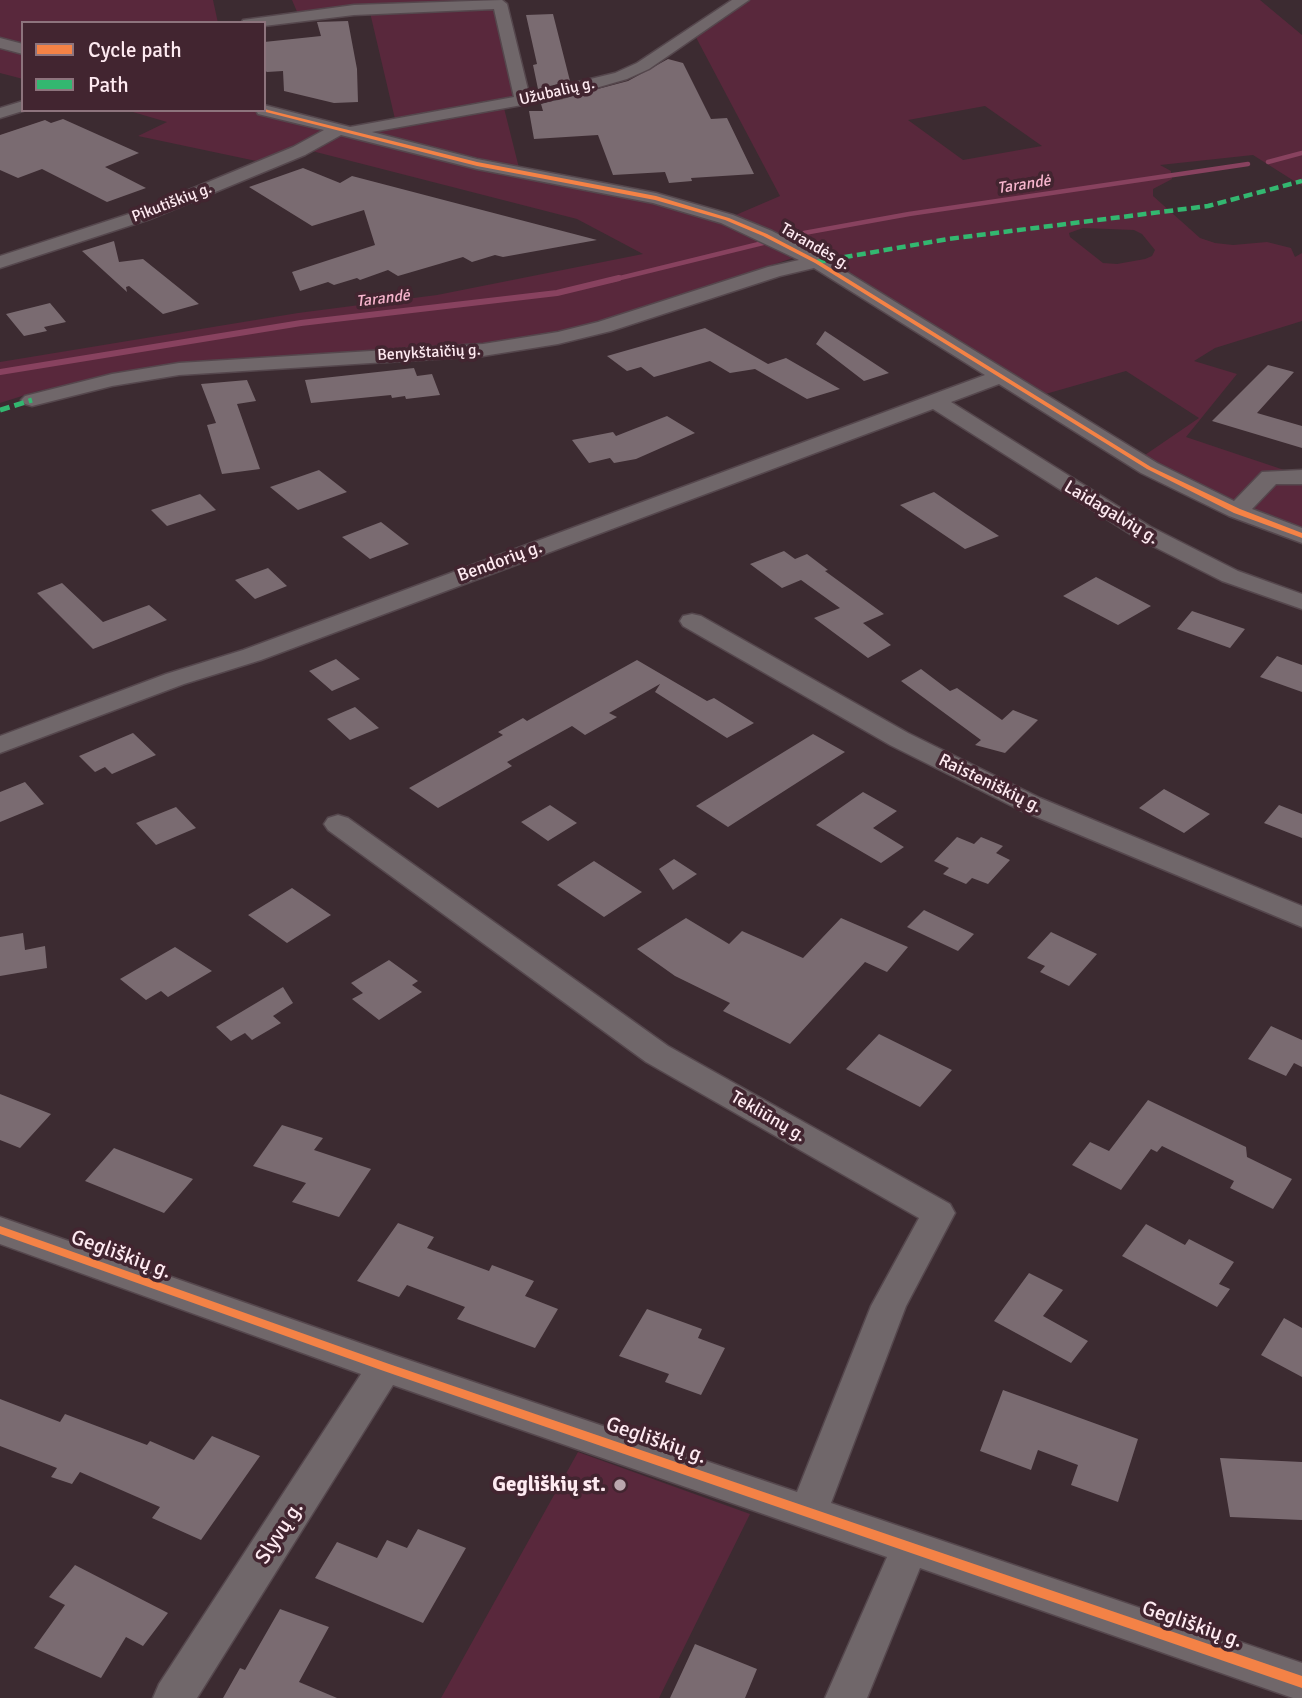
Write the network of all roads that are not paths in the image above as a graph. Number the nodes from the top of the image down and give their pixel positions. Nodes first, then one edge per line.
1 (742, 0) edge
2 (264, 21) edge
3 (0, 43) edge
4 (21, 48) edge
5 (526, 100) junction
6 (21, 107) edge
7 (266, 111) edge
8 (0, 114) edge
9 (346, 131) junction
10 (0, 262) edge
11 (817, 262) junction
12 (999, 377) junction
13 (32, 400) dead end
14 (933, 400) junction
15 (1302, 477) edge
16 (1237, 511) junction
17 (1302, 536) edge
18 (1302, 602) edge
19 (692, 621) dead end
20 (0, 745) edge
21 (338, 824) dead end
22 (1302, 918) edge
23 (0, 1230) edge
24 (385, 1367) junction
25 (808, 1512) junction
26 (911, 1547) junction
27 (1302, 1682) edge
28 (174, 1698) edge
29 (846, 1698) edge

1 - 5 street, Užubalių g.
2 - 5 street
3 - 4 street
5 - 9 street, Užubalių g.
6 - 8 street
7 - 9 street, Tarandės g.
9 - 10 street, Pikutiškių g.
9 - 11 street, Tarandės g.
11 - 12 street, Tarandės g.
11 - 13 street, Benykštaičių g.
12 - 14 street, Bendorių g.
12 - 16 street, Tarandės g.
14 - 18 street, Laidagalvių g.
14 - 20 street, Bendorių g.
15 - 16 street
16 - 17 street, Tarandės g.
19 - 22 street, Raisteniškių g.
21 - 25 street, Tekliūnų g.
23 - 24 street, Gegliškių g.
24 - 25 street, Gegliškių g.
24 - 28 street, Slyvų g.
25 - 26 street, Gegliškių g.
26 - 27 street, Gegliškių g.
26 - 29 street

